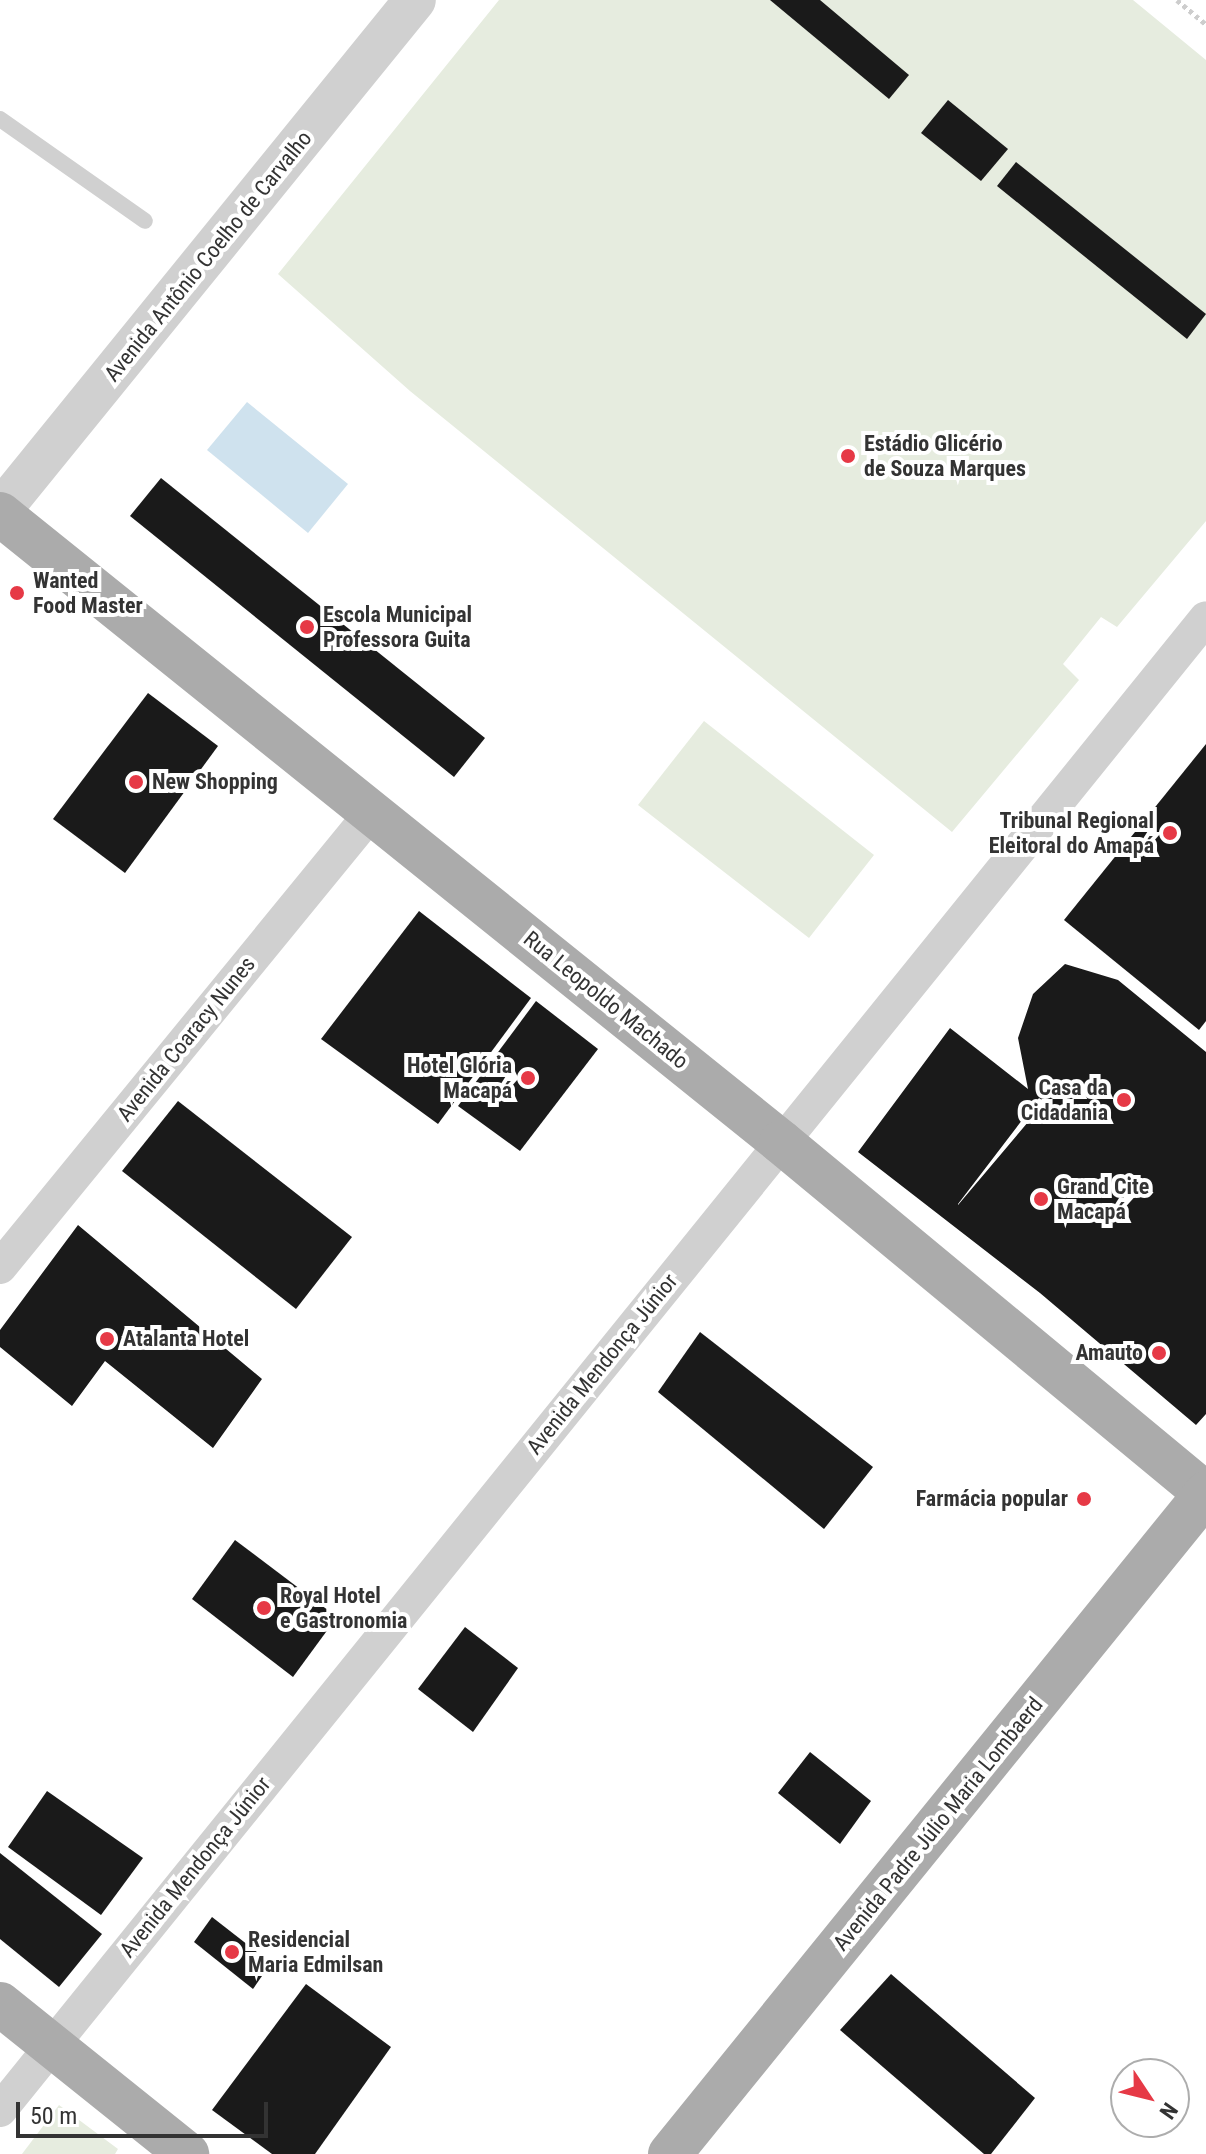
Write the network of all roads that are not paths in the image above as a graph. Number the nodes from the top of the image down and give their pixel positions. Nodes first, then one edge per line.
1 (415, 0) edge
2 (0, 119) edge
3 (145, 221) dead end
4 (0, 512) edge
5 (1206, 618) edge
6 (373, 811) junction
7 (781, 1142) junction
8 (0, 1267) edge
9 (1206, 1494) edge
10 (0, 2004) edge
11 (50, 2046) junction
12 (0, 2110) edge
13 (187, 2154) edge
14 (670, 2154) edge

1 - 4 street, Avenida Antônio Coelho de Carvalho
2 - 3 lane
4 - 6 main road, Rua Leopoldo Machado
5 - 7 street, Avenida Mendonça Júnior
6 - 7 main road, Rua Leopoldo Machado
6 - 8 street, Avenida Coaracy Nunes
7 - 9 main road, Rua Leopoldo Machado
7 - 11 street, Avenida Mendonça Júnior
9 - 14 main road, Avenida Padre Júlio Maria Lombaerd
10 - 11 main road
11 - 12 street, Avenida Mendonça Júnior
11 - 13 main road

